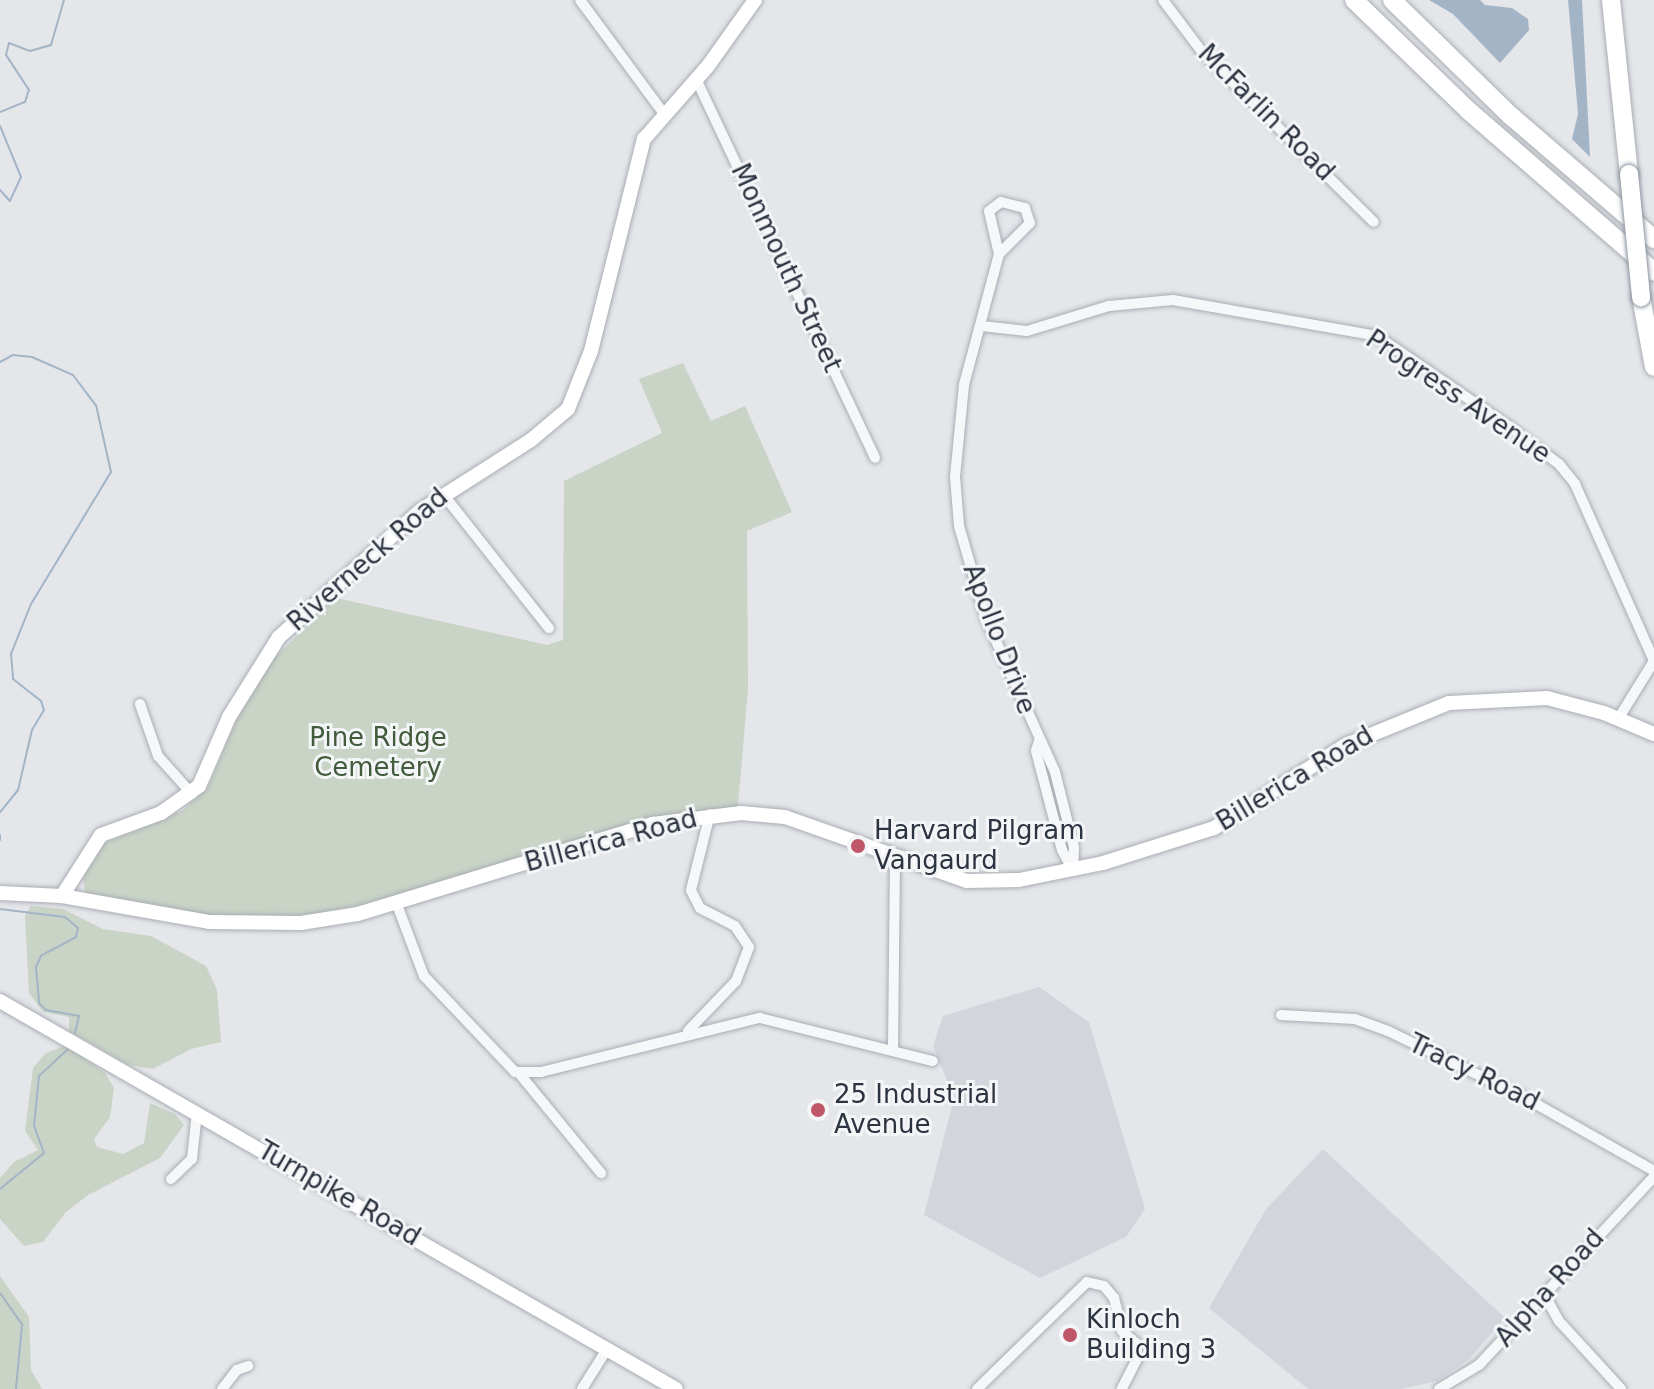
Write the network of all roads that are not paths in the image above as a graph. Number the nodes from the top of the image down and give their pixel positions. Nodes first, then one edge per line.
1 (580, 0) edge
2 (755, 0) edge
3 (1163, 0) edge
4 (1342, 0) edge
5 (1354, 0) edge
6 (1611, 0) edge
7 (1394, 1) edge
8 (1425, 71) junction
9 (696, 79) junction
10 (664, 114) junction
11 (1374, 222) dead end
12 (1654, 239) edge
13 (999, 254) junction
14 (1654, 272) edge
15 (982, 326) junction
16 (1654, 367) edge
17 (875, 458) dead end
18 (443, 494) junction
19 (549, 628) dead end
20 (140, 704) dead end
21 (1618, 719) junction
22 (1654, 734) edge
23 (192, 794) junction
24 (710, 814) junction
25 (895, 856) junction
26 (1073, 871) junction
27 (0, 893) edge
28 (62, 896) junction
29 (396, 902) junction
30 (0, 1001) edge
31 (1281, 1015) dead end
32 (687, 1033) junction
33 (893, 1050) junction
34 (933, 1061) dead end
35 (518, 1072) junction
36 (197, 1112) junction
37 (601, 1173) dead end
38 (1654, 1174) edge
39 (171, 1179) dead end
40 (1544, 1294) junction
41 (607, 1349) junction
42 (248, 1366) dead end
43 (222, 1389) edge
44 (582, 1389) edge
45 (676, 1389) edge
46 (977, 1389) edge
47 (1122, 1389) edge
48 (1439, 1389) edge
49 (1621, 1389) edge

1 - 10 street
2 - 9 main road, Riverneck Road
3 - 11 street, McFarlin Road
4 - 8 highway
5 - 8 highway
6 - 16 highway, bridge
7 - 12 highway
8 - 14 highway
9 - 10 main road, Riverneck Road
9 - 17 street, Monmouth Street
10 - 18 main road, Riverneck Road
13 - 13 street, Apollo Drive
13 - 15 street, Apollo Drive
15 - 21 street, Progress Avenue
15 - 26 street, Apollo Drive
18 - 19 street
18 - 23 main road, Riverneck Road
20 - 23 street
21 - 22 main road, Billerica Road
21 - 26 main road, Billerica Road
23 - 28 main road
24 - 25 main road, Billerica Road
24 - 29 main road, Billerica Road
24 - 32 street
25 - 26 main road, Billerica Road
25 - 33 street
27 - 28 main road, Billerica Road
28 - 29 main road, Billerica Road
29 - 35 street
30 - 36 main road, Turnpike Road
31 - 38 street, Tracy Road
32 - 33 street
32 - 35 street
33 - 34 street
35 - 37 street
36 - 39 street
36 - 41 main road, Turnpike Road
38 - 40 street, Alpha Road
40 - 48 street, Alpha Road
40 - 49 street
41 - 44 street
41 - 45 main road, Turnpike Road
42 - 43 street
46 - 47 street

